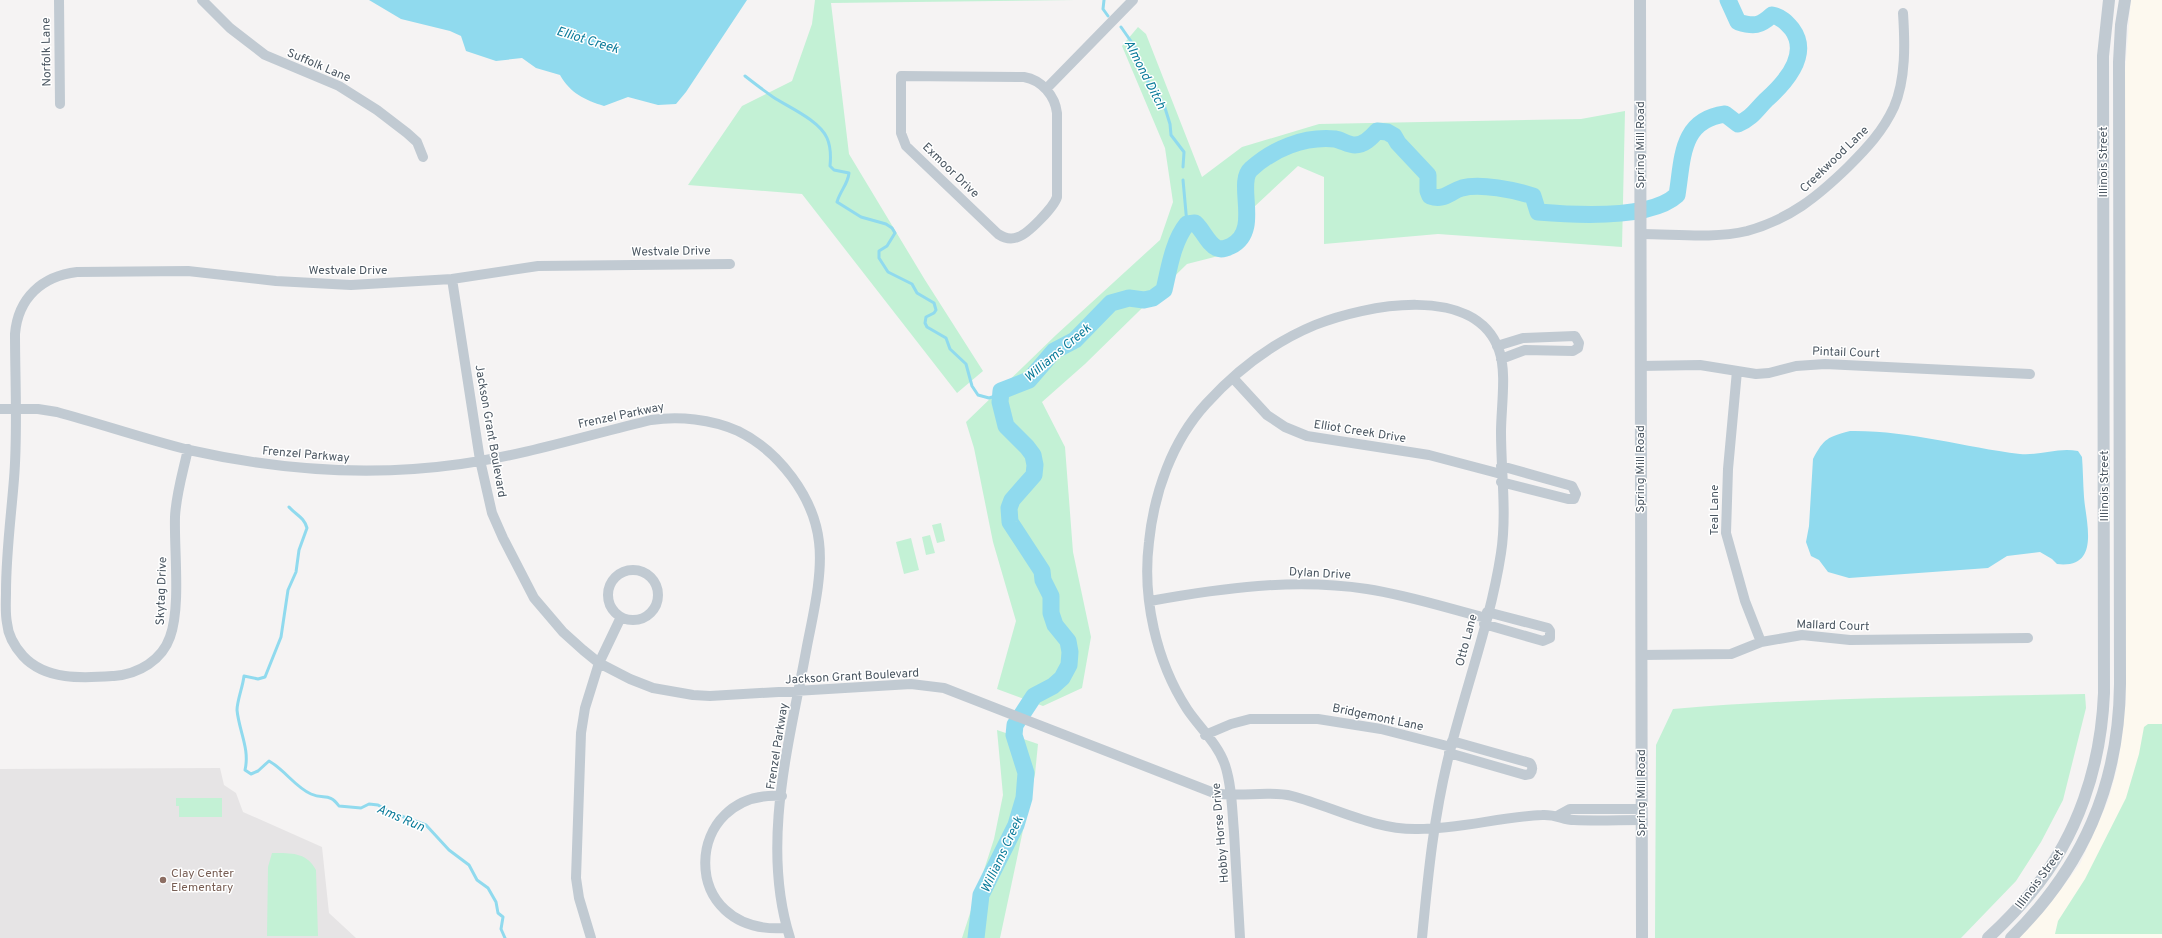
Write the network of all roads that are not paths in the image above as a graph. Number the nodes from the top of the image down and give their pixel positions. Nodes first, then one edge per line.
1 (59, 0) edge
2 (202, 0) edge
3 (1134, 0) edge
4 (1640, 0) edge
5 (2109, 0) edge
6 (2125, 0) edge
7 (1903, 14) dead end
8 (1046, 89) junction
9 (60, 104) dead end
10 (424, 157) dead end
11 (1641, 234) junction
12 (730, 264) dead end
13 (452, 279) junction
14 (1497, 346) junction
15 (15, 349) joint
16 (1500, 359) junction
17 (1640, 366) junction
18 (1737, 372) junction
19 (2030, 374) dead end
20 (1233, 378) junction
21 (0, 409) edge
22 (15, 409) junction
23 (188, 449) junction
24 (480, 460) junction
25 (1501, 474) junction
26 (1150, 601) junction
27 (621, 617) junction
28 (1486, 618) junction
29 (2028, 638) dead end
30 (1761, 642) junction
31 (1641, 656) junction
32 (599, 663) junction
33 (799, 691) junction
34 (1205, 735) junction
35 (1451, 747) junction
36 (782, 796) junction
37 (1231, 796) junction
38 (1641, 815) junction
39 (1433, 828) junction
40 (786, 928) junction
41 (591, 938) edge
42 (790, 938) edge
43 (1240, 938) edge
44 (1422, 938) edge
45 (1642, 938) edge
46 (1988, 938) edge
47 (2011, 938) edge

1 - 9 street, Norfolk Lane
2 - 10 street, Suffolk Lane
3 - 8 street
4 - 11 street, Spring Mill Road
5 - 46 street, Illinois Street
6 - 47 street, Illinois Street
7 - 11 street, Creekwood Lane
8 - 8 street, Exmoor Drive
11 - 17 street, Spring Mill Road
12 - 13 street, Westvale Drive
13 - 15 street, Westvale Drive
13 - 24 street, Jackson Grant Boulevard
14 - 16 street, Otto Lane
14 - 16 street
14 - 20 street, Hobby Horse Drive
15 - 22 street, Skytag Drive
16 - 25 street, Otto Lane
17 - 18 street, Pintail Court
17 - 31 street, Spring Mill Road
18 - 19 street, Pintail Court
18 - 30 street, Teal Lane
20 - 25 street, Elliot Creek Drive
20 - 26 street, Hobby Horse Drive
21 - 22 street, Frenzel Parkway
22 - 23 street, Frenzel Parkway
22 - 23 street, Skytag Drive
23 - 24 street, Frenzel Parkway
24 - 32 street, Jackson Grant Boulevard
24 - 33 street, Frenzel Parkway
25 - 25 street, Elliot Creek Drive
25 - 28 street, Otto Lane
26 - 28 street, Dylan Drive
26 - 34 street, Hobby Horse Drive
27 - 27 street
27 - 32 street
28 - 28 street, Dylan Drive
28 - 35 street, Otto Lane
29 - 30 street, Mallard Court
30 - 31 street, Mallard Court
31 - 38 street, Spring Mill Road
32 - 33 street, Jackson Grant Boulevard
32 - 41 street
33 - 36 street, Frenzel Parkway
33 - 37 street, Jackson Grant Boulevard
34 - 35 street, Bridgemont Lane
34 - 37 street, Hobby Horse Drive
35 - 35 street, Bridgemont Lane
35 - 39 street, Otto Lane
36 - 40 street, Frenzel Parkway
36 - 40 street
37 - 39 street, Jackson Grant Boulevard
37 - 43 street, Hobby Horse Drive
38 - 39 street, Jackson Grant Boulevard
38 - 45 street, Spring Mill Road
39 - 44 street, Otto Lane
40 - 42 street, Frenzel Parkway

